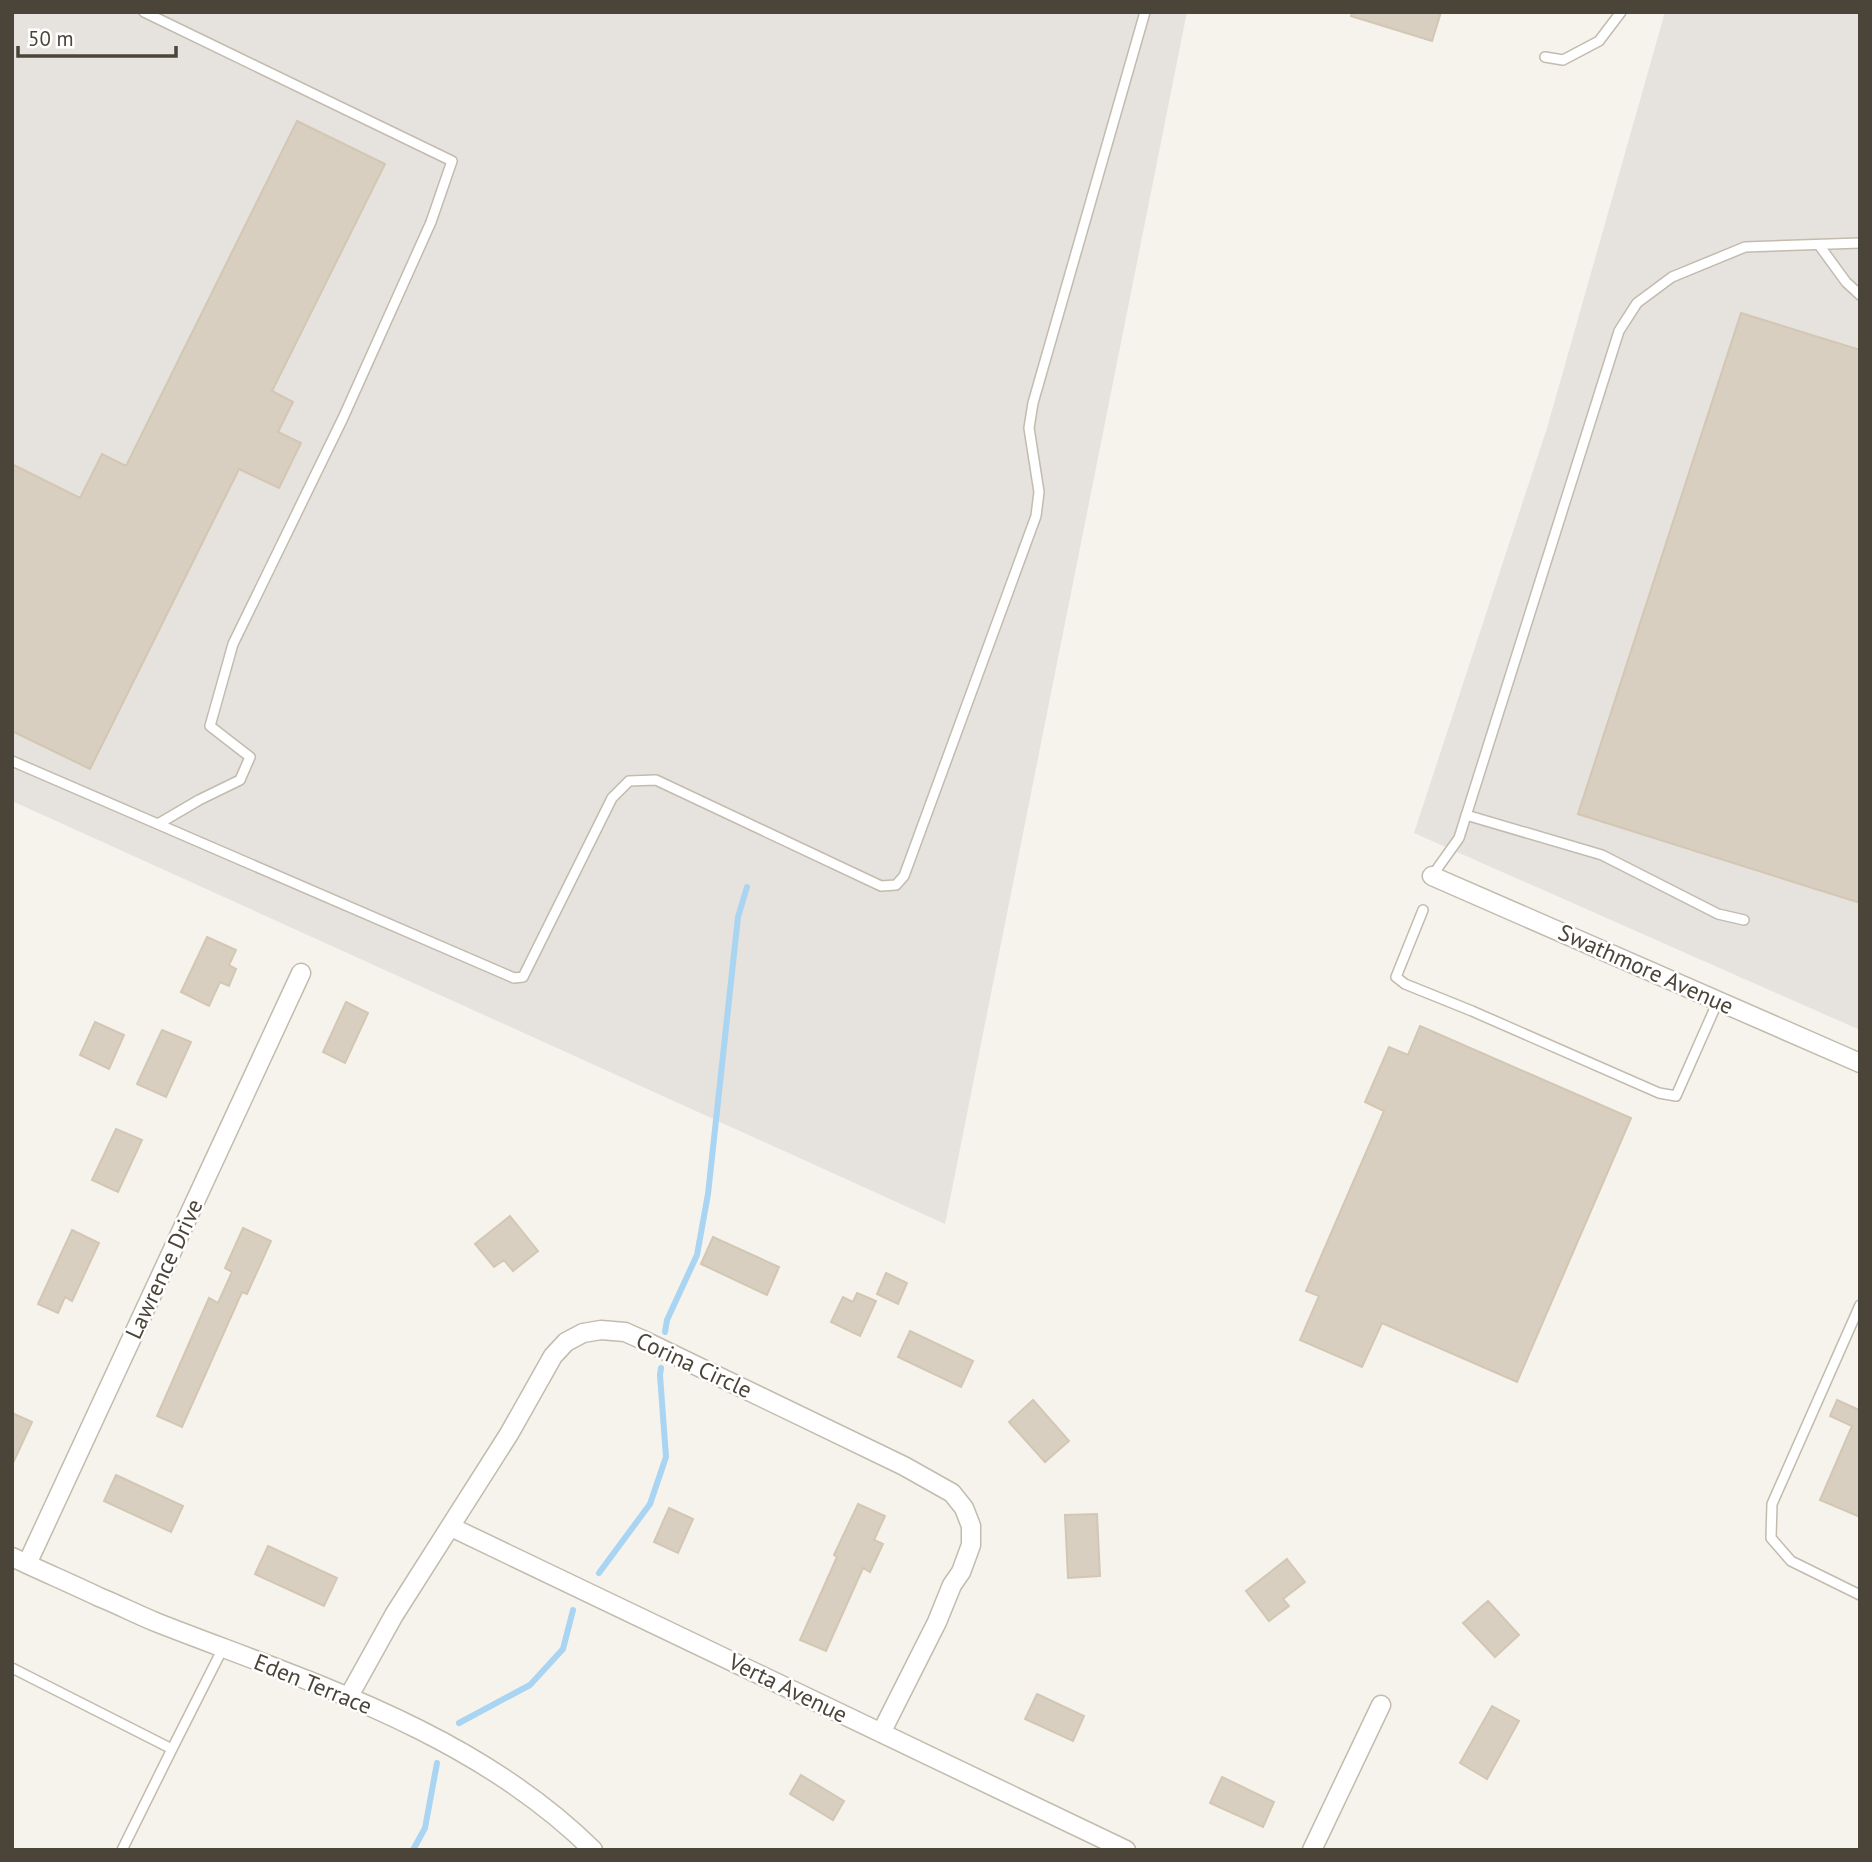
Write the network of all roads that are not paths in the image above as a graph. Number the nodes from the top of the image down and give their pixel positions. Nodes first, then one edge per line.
1 (144, 12) edge
2 (1145, 12) edge
3 (1620, 12) edge
4 (164, 17) edge
5 (1545, 57) dead end
6 (1860, 243) edge
7 (1819, 245) junction
8 (1860, 295) edge
9 (12, 761) edge
10 (1466, 816) junction
11 (158, 824) junction
12 (1432, 876) joint
13 (1423, 910) dead end
14 (1744, 920) dead end
15 (301, 973) dead end
16 (1718, 1001) junction
17 (1860, 1063) edge
18 (1860, 1306) edge
19 (451, 1527) junction
20 (20, 1560) edge
21 (1860, 1595) edge
22 (223, 1648) junction
23 (12, 1668) edge
24 (349, 1696) junction
25 (1381, 1705) dead end
26 (881, 1733) junction
27 (172, 1749) junction
28 (122, 1850) edge
29 (593, 1850) edge
30 (1126, 1850) edge
31 (1312, 1850) edge

1 - 4 lane
2 - 11 lane
3 - 5 lane
4 - 11 lane
6 - 7 lane
7 - 8 lane
7 - 10 lane
9 - 11 lane
10 - 12 lane
10 - 14 lane
12 - 16 street, Swathmore Avenue
13 - 16 lane
15 - 20 street, Lawrence Drive
16 - 17 street, Swathmore Avenue
18 - 21 lane
19 - 24 street, Corina Circle
19 - 26 street, Verta Avenue
19 - 26 street, Corina Circle
20 - 22 street, Eden Terrace
22 - 24 street, Eden Terrace
22 - 27 lane
23 - 27 lane
24 - 29 street, Eden Terrace
25 - 31 street
26 - 30 street, Verta Avenue
27 - 28 lane

